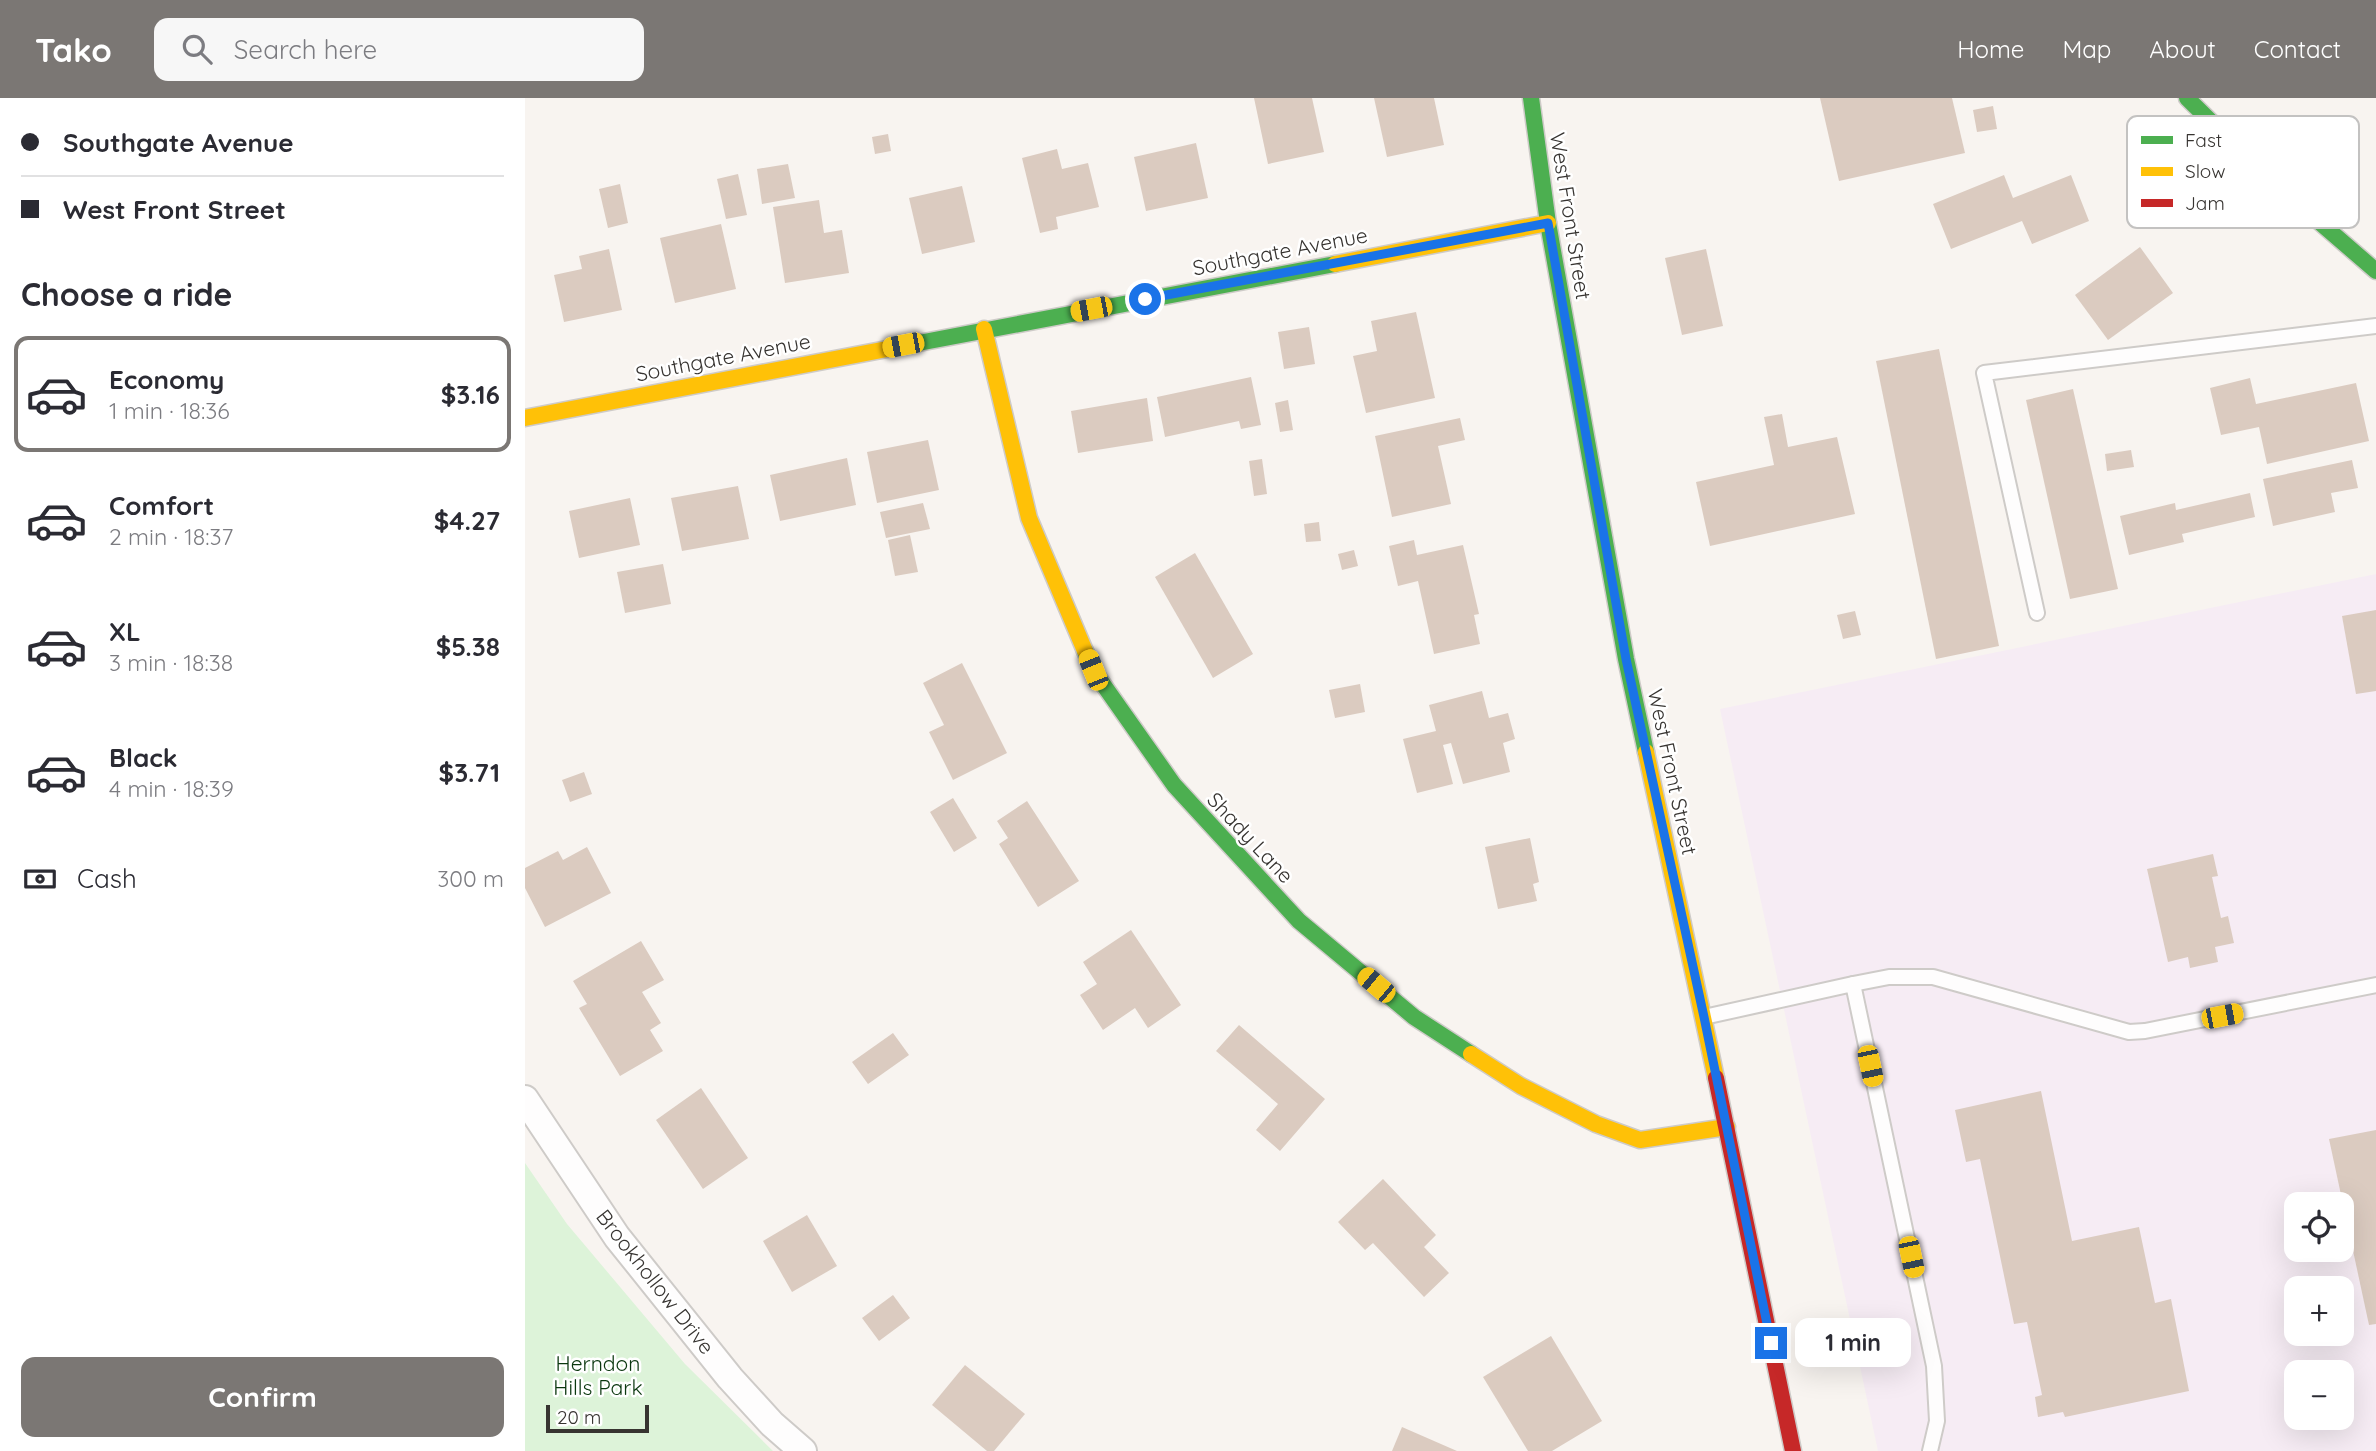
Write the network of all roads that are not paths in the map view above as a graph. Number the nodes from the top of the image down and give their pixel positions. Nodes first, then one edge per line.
1 (1531, 98) edge
2 (2187, 98) edge
3 (2205, 116) edge
4 (1548, 223) junction
5 (2327, 228) edge
6 (2376, 271) edge
7 (2376, 326) edge
8 (984, 330) junction
9 (525, 418) edge
10 (2037, 613) dead end
11 (1853, 984) junction
12 (2376, 985) edge
13 (1704, 1017) junction
14 (525, 1099) edge
15 (1727, 1126) junction
16 (803, 1451) edge
17 (1793, 1451) edge
18 (1930, 1451) edge

1 - 4 street, West Front Street
2 - 3 street
4 - 8 street, Southgate Avenue
4 - 13 street, West Front Street
5 - 6 street
7 - 10 lane
8 - 9 street, Southgate Avenue
8 - 15 street, Shady Lane
11 - 12 lane
11 - 13 lane
11 - 18 lane
13 - 15 street, West Front Street
14 - 16 street, Brookhollow Drive
15 - 17 street, West Front Street

